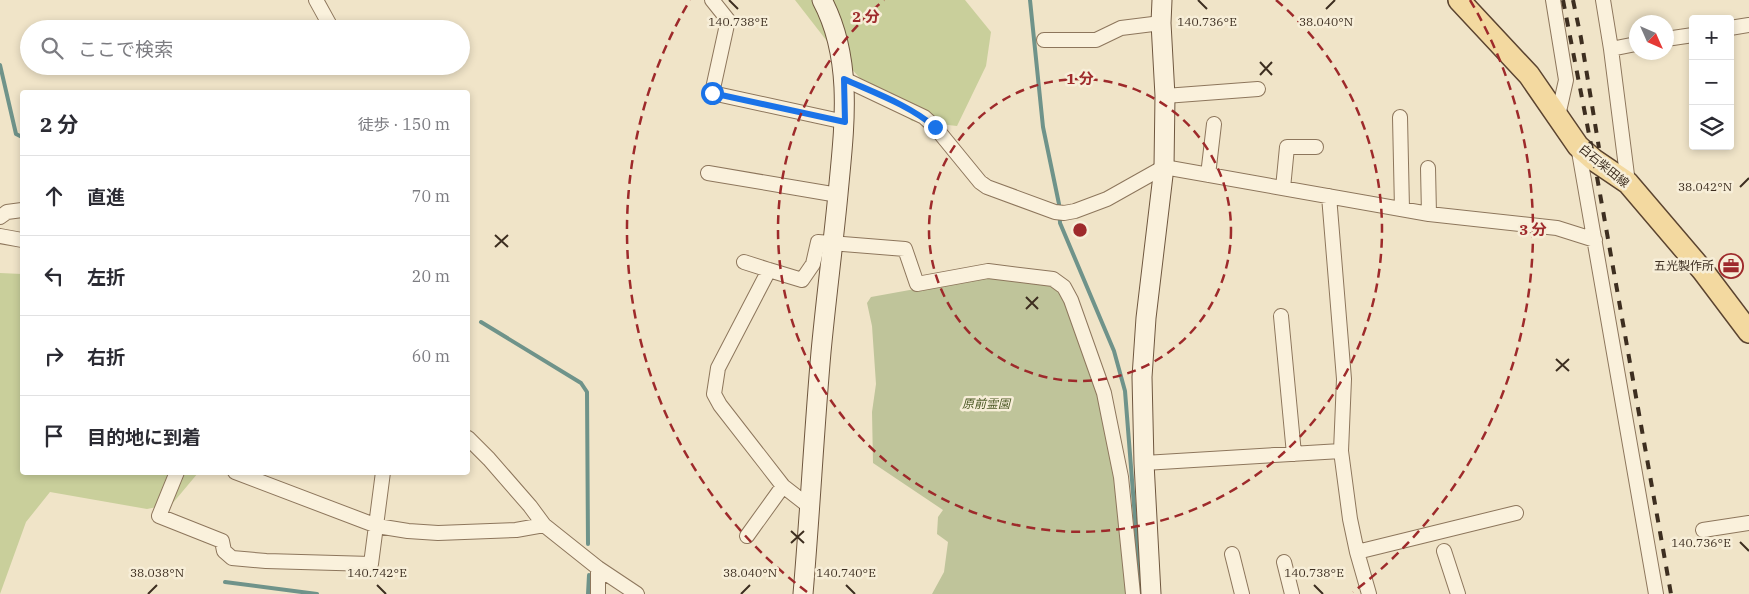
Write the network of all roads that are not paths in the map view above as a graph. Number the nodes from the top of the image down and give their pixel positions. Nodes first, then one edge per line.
1 (316, 0) edge
2 (712, 0) edge
3 (822, 0) edge
4 (1162, 0) edge
5 (1459, 0) edge
6 (1553, 0) edge
7 (1603, 0) edge
8 (327, 20) edge
9 (1161, 23) junction
10 (1749, 25) edge
11 (1734, 27) edge
12 (1689, 36) edge
13 (1674, 38) edge
14 (1044, 40) dead end
15 (1629, 45) edge
16 (1611, 49) junction
17 (844, 79) junction
18 (1258, 89) dead end
19 (1165, 96) junction
20 (1400, 116) dead end
21 (1558, 116) junction
22 (845, 122) junction
23 (1214, 124) dead end
24 (1316, 146) dead end
25 (1578, 146) junction
26 (1164, 167) junction
27 (1428, 168) dead end
28 (708, 173) dead end
29 (1208, 175) junction
30 (1628, 183) junction
31 (1284, 188) junction
32 (838, 196) junction
33 (1329, 196) junction
34 (1402, 209) junction
35 (20, 210) edge
36 (1429, 214) junction
37 (0, 217) edge
38 (0, 236) edge
39 (20, 240) edge
40 (1595, 240) junction
41 (833, 242) junction
42 (744, 262) dead end
43 (769, 270) junction
44 (1281, 316) dead end
45 (1749, 332) edge
46 (470, 440) edge
47 (1341, 451) junction
48 (1294, 454) junction
49 (1144, 463) junction
50 (176, 475) edge
51 (243, 475) edge
52 (383, 475) edge
53 (783, 486) junction
54 (810, 507) junction
55 (1516, 513) dead end
56 (1749, 523) edge
57 (544, 525) junction
58 (377, 526) junction
59 (1703, 530) dead end
60 (747, 536) dead end
61 (1444, 551) dead end
62 (1358, 552) junction
63 (1232, 554) dead end
64 (1284, 562) dead end
65 (598, 568) junction
66 (598, 594) edge
67 (637, 594) edge
68 (803, 594) edge
69 (1133, 594) edge
70 (1151, 594) edge
71 (1242, 594) edge
72 (1292, 594) edge
73 (1370, 594) edge
74 (1458, 594) edge
75 (1656, 594) edge

1 - 8 street
2 - 22 street
3 - 17 street
4 - 9 street
5 - 21 main road, 白石柴田線
6 - 21 street
7 - 16 street
9 - 14 street
9 - 19 street
10 - 11 street
12 - 13 street
15 - 16 street
16 - 30 street
17 - 22 street
17 - 26 street
18 - 19 street
19 - 26 street
20 - 34 street
21 - 25 main road, 白石柴田線
22 - 32 street
23 - 29 street
24 - 31 street
25 - 30 main road, 白石柴田線
25 - 40 street
26 - 29 street
26 - 49 street
27 - 36 street
28 - 32 street
29 - 31 street
30 - 45 main road, 白石柴田線
31 - 33 street
32 - 41 street
33 - 34 street
33 - 47 street
34 - 36 street
35 - 37 street
36 - 40 street
38 - 39 street
40 - 75 street
41 - 43 street
41 - 54 street
41 - 69 street
42 - 43 street
43 - 53 street
44 - 48 street
46 - 57 street
47 - 48 street
47 - 62 street
48 - 49 street
49 - 70 street
50 - 58 street
51 - 58 street
52 - 58 street
53 - 54 street
53 - 60 street
54 - 68 street
55 - 62 street
56 - 59 street
57 - 58 street
57 - 65 street
61 - 74 street
62 - 73 street
63 - 71 street
64 - 72 street
65 - 66 street
65 - 67 street

